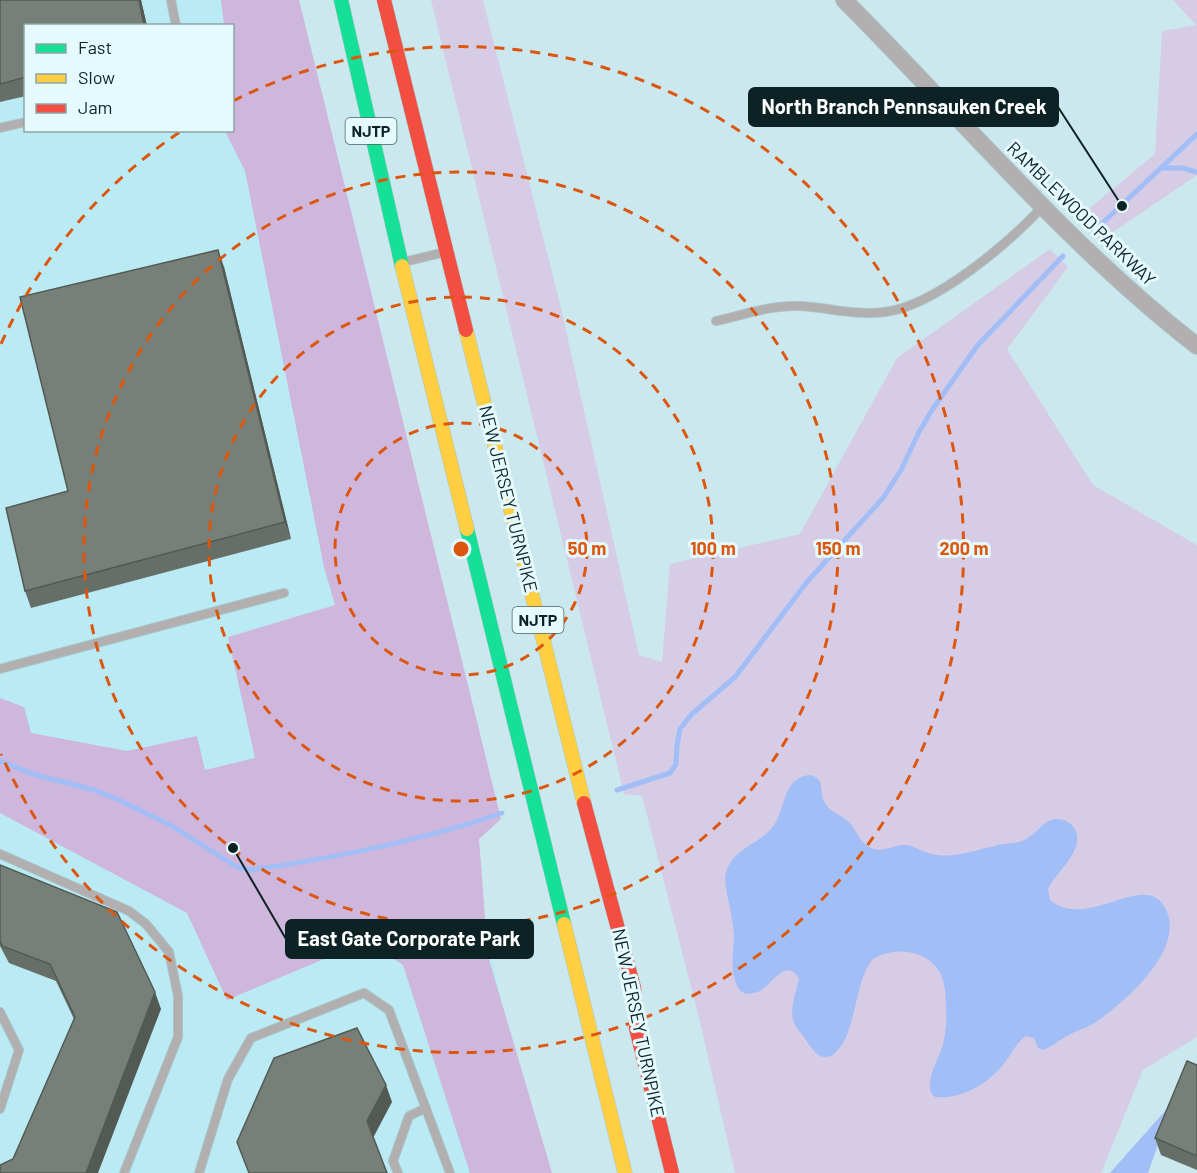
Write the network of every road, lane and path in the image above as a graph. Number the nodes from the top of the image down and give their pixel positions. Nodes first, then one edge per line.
1 (171, 0) edge
2 (341, 0) edge
3 (384, 0) edge
4 (844, 0) edge
5 (176, 24) edge
6 (24, 122) edge
7 (0, 128) edge
8 (1043, 206) junction
9 (447, 252) junction
10 (401, 263) junction
11 (716, 321) dead end
12 (1197, 346) edge
13 (284, 593) dead end
14 (0, 669) edge
15 (0, 854) edge
16 (634, 988) junction
17 (0, 1011) edge
18 (668, 1100) dead end
19 (0, 1108) edge
20 (426, 1108) junction
21 (124, 1173) edge
22 (199, 1173) edge
23 (398, 1173) edge
24 (450, 1173) edge
25 (623, 1173) edge
26 (672, 1173) edge

1 - 5 lane
2 - 10 highway, NJTP
3 - 9 highway, NEW JERSEY TURNPIKE / NJTP
4 - 8 street, RAMBLEWOOD PARKWAY
6 - 7 lane
8 - 11 lane
8 - 12 street, RAMBLEWOOD PARKWAY
9 - 10 lane
9 - 16 highway, NEW JERSEY TURNPIKE / NJTP
10 - 25 highway, NJTP
13 - 14 lane
15 - 21 lane
16 - 18 highway
16 - 26 highway, NEW JERSEY TURNPIKE / NJTP
17 - 19 lane
20 - 22 lane
20 - 23 lane
20 - 24 lane

